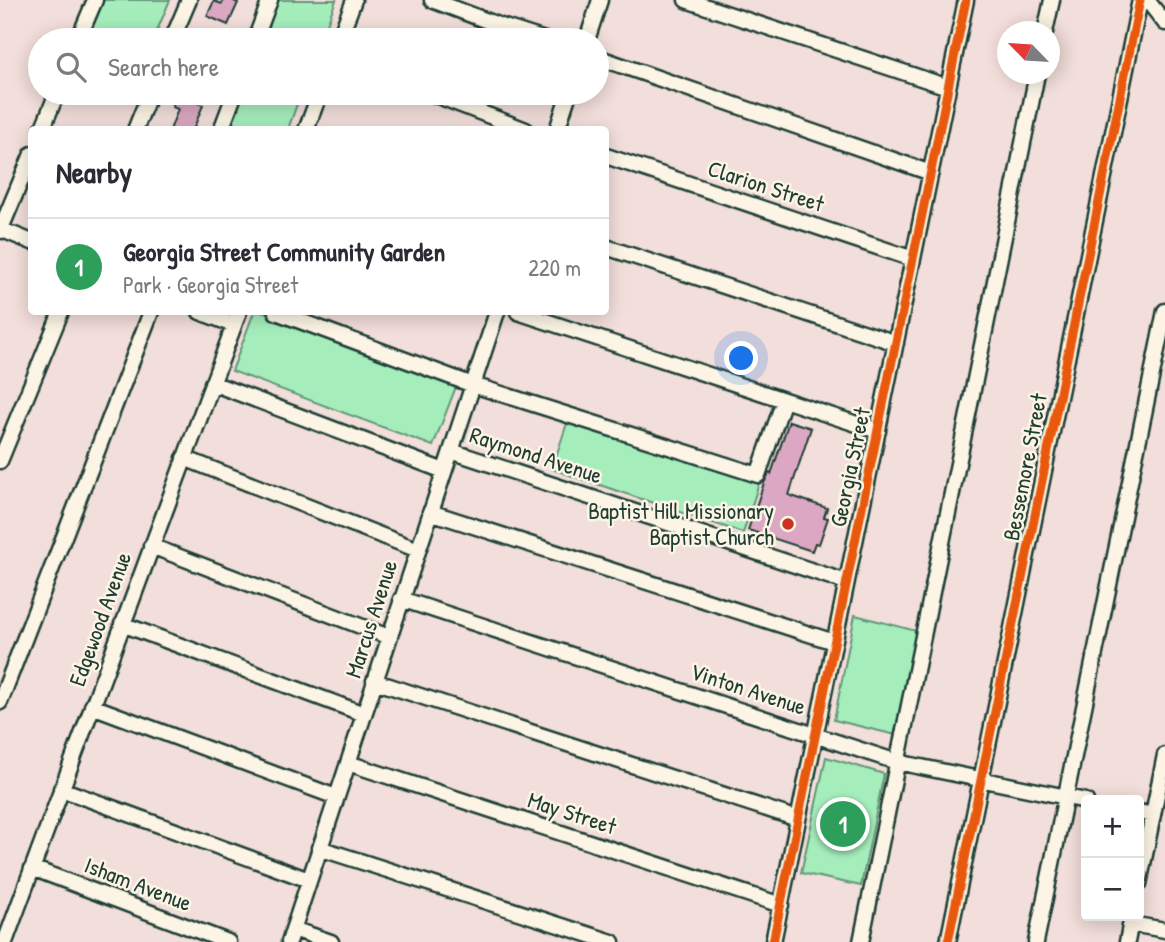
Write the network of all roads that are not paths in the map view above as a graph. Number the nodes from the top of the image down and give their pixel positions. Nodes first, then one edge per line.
1 (95, 0) edge
2 (189, 0) edge
3 (270, 0) edge
4 (354, 0) edge
5 (432, 0) edge
6 (600, 0) edge
7 (686, 0) edge
8 (966, 0) edge
9 (1052, 0) edge
10 (1140, 0) edge
11 (1147, 0) edge
12 (1047, 21) edge
13 (1165, 23) edge
14 (83, 28) edge
15 (177, 28) edge
16 (260, 28) edge
17 (344, 28) edge
18 (505, 28) edge
19 (591, 28) edge
20 (609, 61) edge
21 (1035, 84) edge
22 (948, 87) junction
23 (52, 105) edge
24 (145, 105) edge
25 (230, 105) edge
26 (315, 105) edge
27 (460, 105) edge
28 (565, 105) edge
29 (44, 126) edge
30 (137, 126) edge
31 (223, 126) edge
32 (308, 126) edge
33 (516, 126) edge
34 (558, 126) edge
35 (609, 157) edge
36 (28, 164) edge
37 (931, 173) junction
38 (0, 230) edge
39 (28, 240) edge
40 (609, 248) edge
41 (913, 259) junction
42 (1165, 311) edge
43 (60, 315) edge
44 (150, 315) edge
45 (218, 315) edge
46 (284, 315) edge
47 (496, 315) edge
48 (527, 315) edge
49 (236, 318) edge
50 (896, 343) junction
51 (212, 383) junction
52 (473, 385) junction
53 (784, 400) junction
54 (878, 431) junction
55 (451, 451) junction
56 (184, 458) junction
57 (0, 461) edge
58 (444, 471) junction
59 (430, 512) junction
60 (152, 546) junction
61 (418, 550) junction
62 (846, 582) junction
63 (401, 599) junction
64 (122, 624) junction
65 (389, 637) junction
66 (834, 642) junction
67 (374, 681) junction
68 (0, 702) edge
69 (92, 706) junction
70 (364, 714) junction
71 (815, 735) junction
72 (1165, 755) edge
73 (897, 762) junction
74 (348, 763) junction
75 (981, 780) junction
76 (61, 789) junction
77 (336, 797) junction
78 (1066, 797) junction
79 (1081, 801) edge
80 (1146, 814) edge
81 (798, 819) junction
82 (1149, 834) junction
83 (1165, 836) edge
84 (319, 848) junction
85 (1144, 859) edge
86 (32, 868) junction
87 (309, 880) junction
88 (781, 905) junction
89 (1132, 921) edge
90 (1135, 921) edge
91 (1165, 930) edge
92 (291, 936) edge
93 (5, 942) edge
94 (228, 942) edge
95 (331, 942) edge
96 (612, 942) edge
97 (774, 942) edge
98 (861, 942) edge
99 (948, 942) edge
100 (1036, 942) edge
101 (1127, 942) edge

1 - 14 street
2 - 15 street
3 - 16 street
4 - 17 street
5 - 18 street
6 - 19 street
7 - 22 street
8 - 22 street, Georgia Street
9 - 12 street
10 - 75 street, Bessemore Street
11 - 13 street
20 - 37 street
21 - 73 street
22 - 37 street, Georgia Street
23 - 29 street
24 - 30 street
25 - 31 street
26 - 32 street
27 - 33 street
28 - 34 street
35 - 41 street, Clarion Street
36 - 38 street
37 - 41 street, Georgia Street
38 - 39 street
40 - 50 street
41 - 50 street, Georgia Street
42 - 78 street
43 - 57 street
44 - 68 street
45 - 49 street
46 - 52 street
47 - 52 street, Marcus Avenue
48 - 53 street
49 - 51 street, Edgewood Avenue
50 - 54 street, Georgia Street
51 - 56 street, Edgewood Avenue
51 - 58 street, Raymond Avenue
52 - 53 street
52 - 55 street, Marcus Avenue
53 - 54 street
54 - 62 street, Georgia Street
55 - 58 street, Marcus Avenue
55 - 62 street, Raymond Avenue
56 - 60 street, Edgewood Avenue
56 - 61 street
58 - 59 street, Marcus Avenue
59 - 61 street, Marcus Avenue
59 - 66 street
60 - 64 street, Edgewood Avenue
60 - 65 street
61 - 63 street, Marcus Avenue
62 - 66 street, Georgia Street
63 - 65 street, Marcus Avenue
63 - 71 street, Vinton Avenue
64 - 69 street, Edgewood Avenue
64 - 70 street
65 - 67 street, Marcus Avenue
66 - 71 street, Georgia Street
67 - 70 street, Marcus Avenue
67 - 81 street
69 - 76 street, Edgewood Avenue
69 - 77 street
70 - 74 street, Marcus Avenue
71 - 73 street, Vinton Avenue
71 - 81 street, Georgia Street
72 - 80 street
73 - 75 street, Vinton Avenue
73 - 98 street
74 - 77 street, Marcus Avenue
74 - 88 street, May Street
75 - 78 street, Vinton Avenue
75 - 99 street, Bessemore Street
76 - 86 street, Edgewood Avenue
76 - 87 street
77 - 84 street, Marcus Avenue
78 - 79 street, Vinton Avenue
78 - 100 street
80 - 82 street
81 - 88 street, Georgia Street
82 - 83 street
82 - 85 street
84 - 87 street, Marcus Avenue
84 - 96 street
86 - 93 street, Edgewood Avenue
86 - 94 street, Isham Avenue
87 - 92 street, Marcus Avenue
88 - 97 street, Georgia Street
89 - 101 street
90 - 91 street
92 - 95 street

